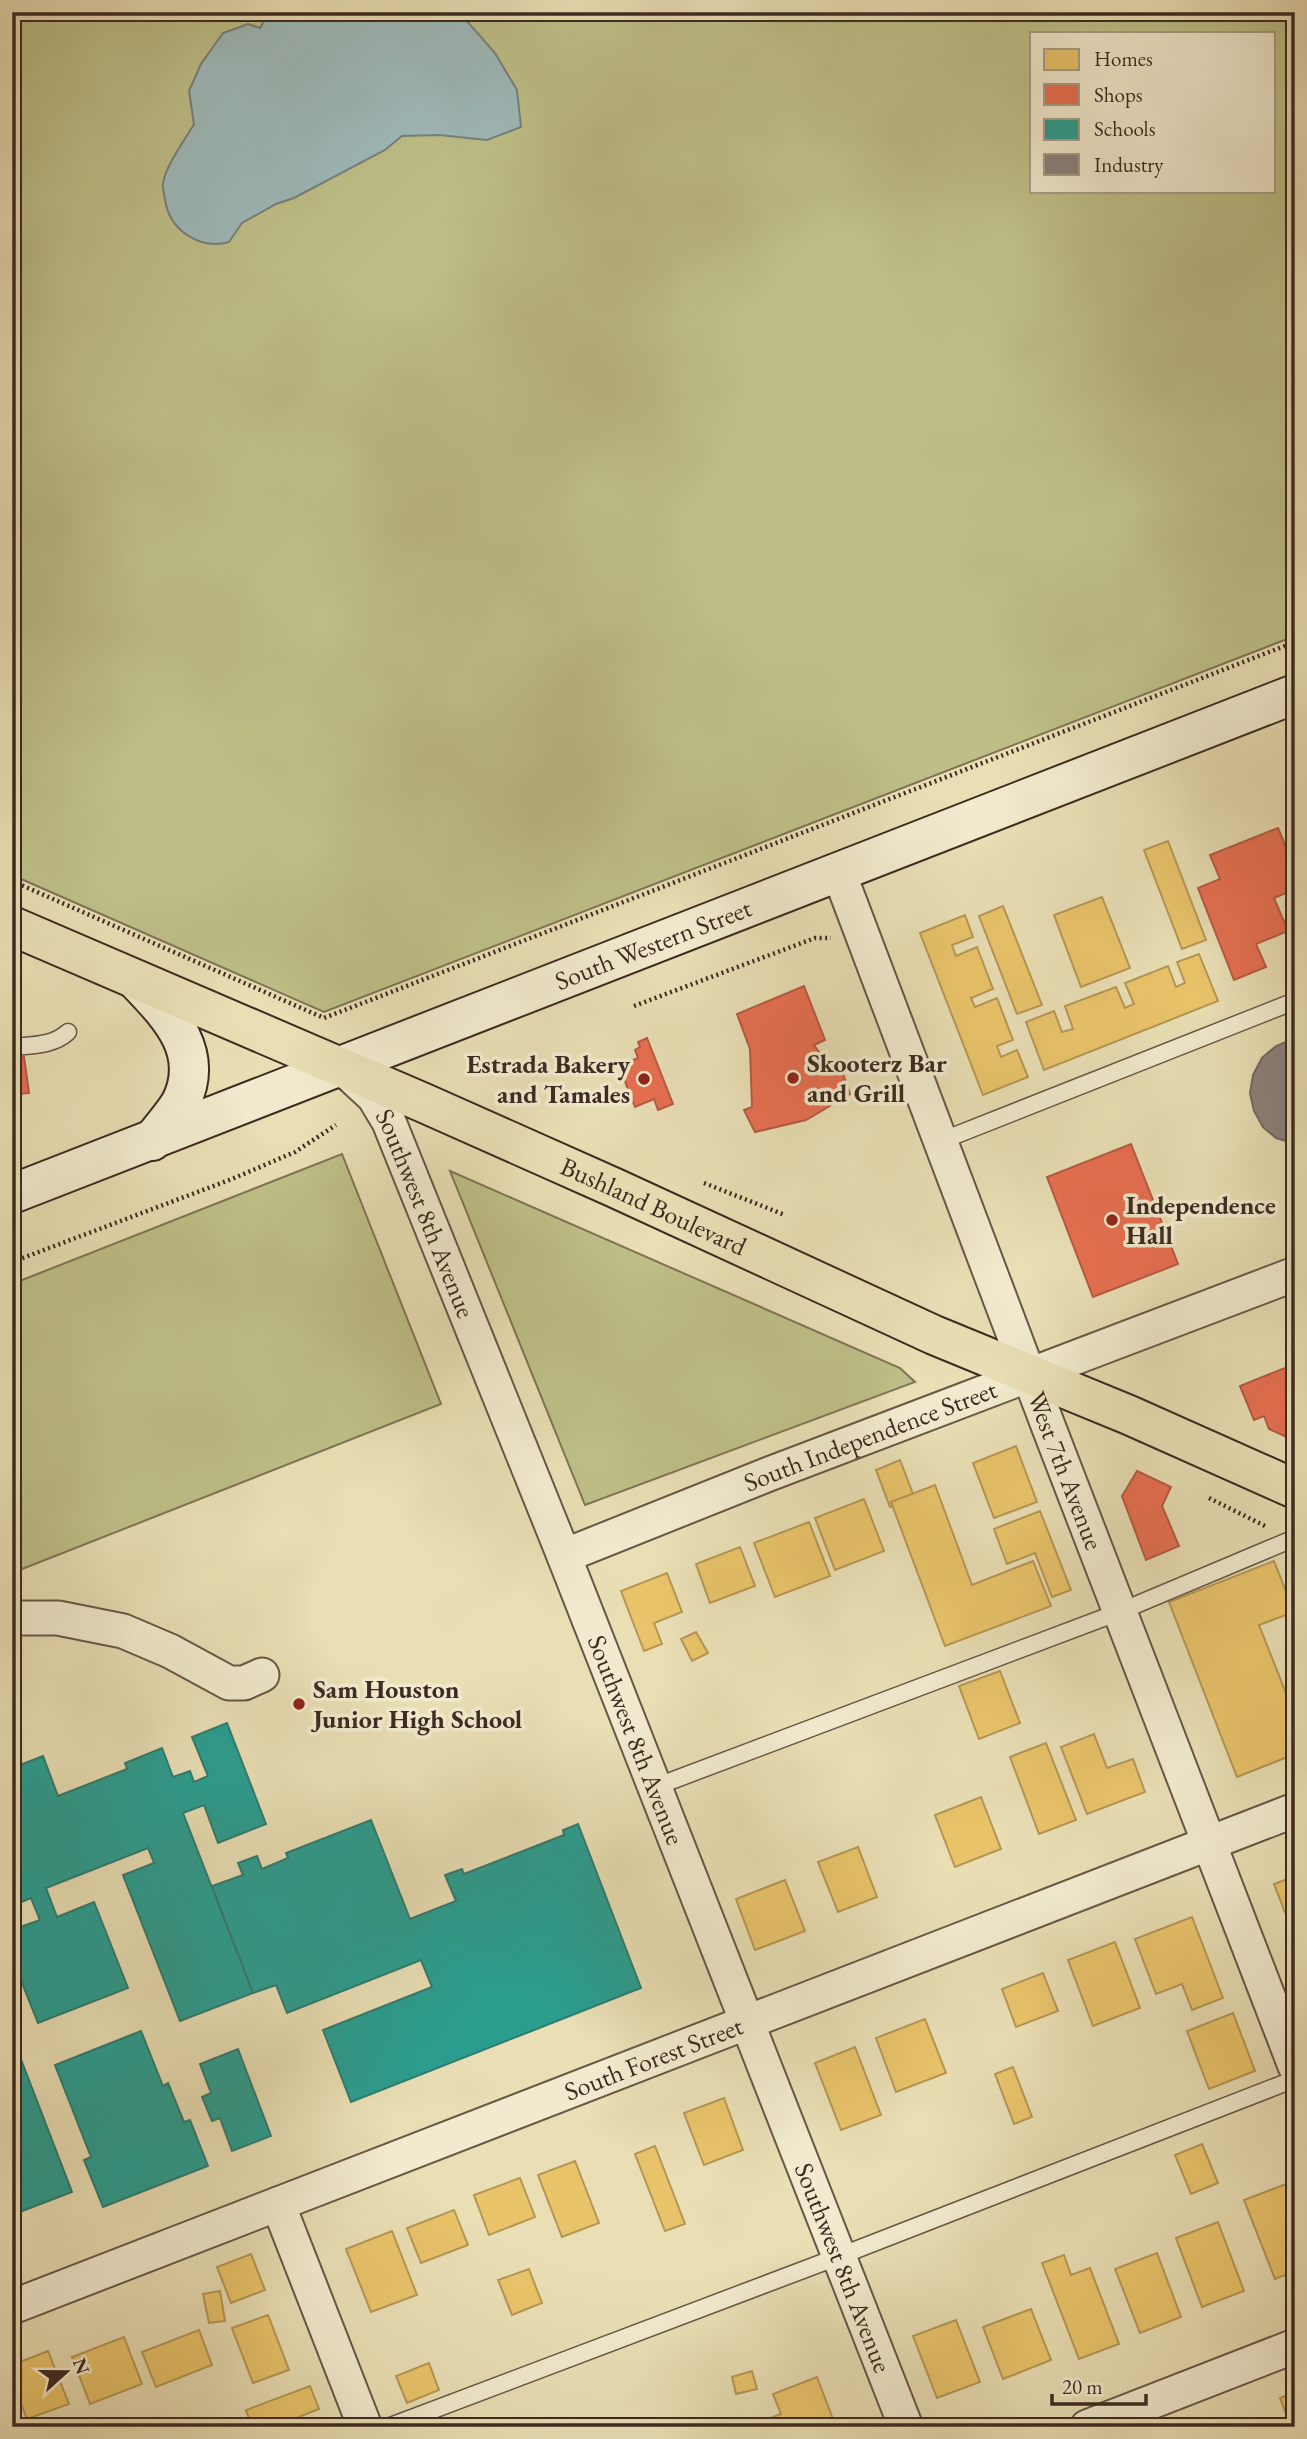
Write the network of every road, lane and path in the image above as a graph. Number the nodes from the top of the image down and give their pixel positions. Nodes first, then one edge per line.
1 (1295, 642) edge
2 (1295, 694) edge
3 (839, 873) junction
4 (12, 880) edge
5 (12, 926) edge
6 (834, 938) dead end
7 (136, 980) junction
8 (1295, 1001) edge
9 (634, 1006) dead end
10 (68, 1032) dead end
11 (12, 1046) edge
12 (341, 1067) junction
13 (335, 1125) dead end
14 (152, 1141) junction
15 (941, 1141) junction
16 (704, 1183) dead end
17 (12, 1194) edge
18 (785, 1215) dead end
19 (12, 1262) edge
20 (1295, 1274) edge
21 (1029, 1374) junction
22 (1295, 1489) edge
23 (1209, 1498) dead end
24 (1294, 1539) edge
25 (564, 1556) junction
26 (1119, 1612) junction
27 (12, 1619) edge
28 (262, 1675) dead end
29 (655, 1787) junction
30 (1295, 1810) edge
31 (1209, 1843) junction
32 (748, 2021) junction
33 (1295, 2066) edge
34 (1295, 2079) edge
35 (278, 2204) junction
36 (840, 2256) junction
37 (12, 2307) edge
38 (1295, 2346) edge
39 (365, 2427) edge
40 (388, 2427) edge
41 (906, 2427) edge
42 (1087, 2427) edge

1 - 4 path
2 - 3 main road, South Western Street
3 - 12 main road, South Western Street
3 - 15 street, West 7th Avenue
5 - 7 main road, Bushland Boulevard
6 - 9 path
7 - 12 main road, Bushland Boulevard
7 - 14 main road
8 - 15 lane
10 - 11 lane
12 - 14 main road, South Western Street
12 - 21 main road, Bushland Boulevard
12 - 25 street, Southwest 8th Avenue
13 - 19 path
14 - 17 main road, South Western Street
15 - 21 street, West 7th Avenue
16 - 18 path
20 - 21 street, South Independence Street
21 - 22 main road, Bushland Boulevard
21 - 25 street, South Independence Street
21 - 26 street, West 7th Avenue
23 - 24 path
24 - 26 lane
25 - 29 street, Southwest 8th Avenue
26 - 29 lane
26 - 31 street, West 7th Avenue
27 - 28 street
29 - 32 street, Southwest 8th Avenue
30 - 31 street, South Forest Street
31 - 32 street, South Forest Street
31 - 33 street, West 7th Avenue
32 - 35 street, South Forest Street
32 - 36 street, Southwest 8th Avenue
34 - 36 lane
35 - 37 street, South Forest Street
35 - 39 street
36 - 40 lane
36 - 41 street, Southwest 8th Avenue
38 - 42 street

